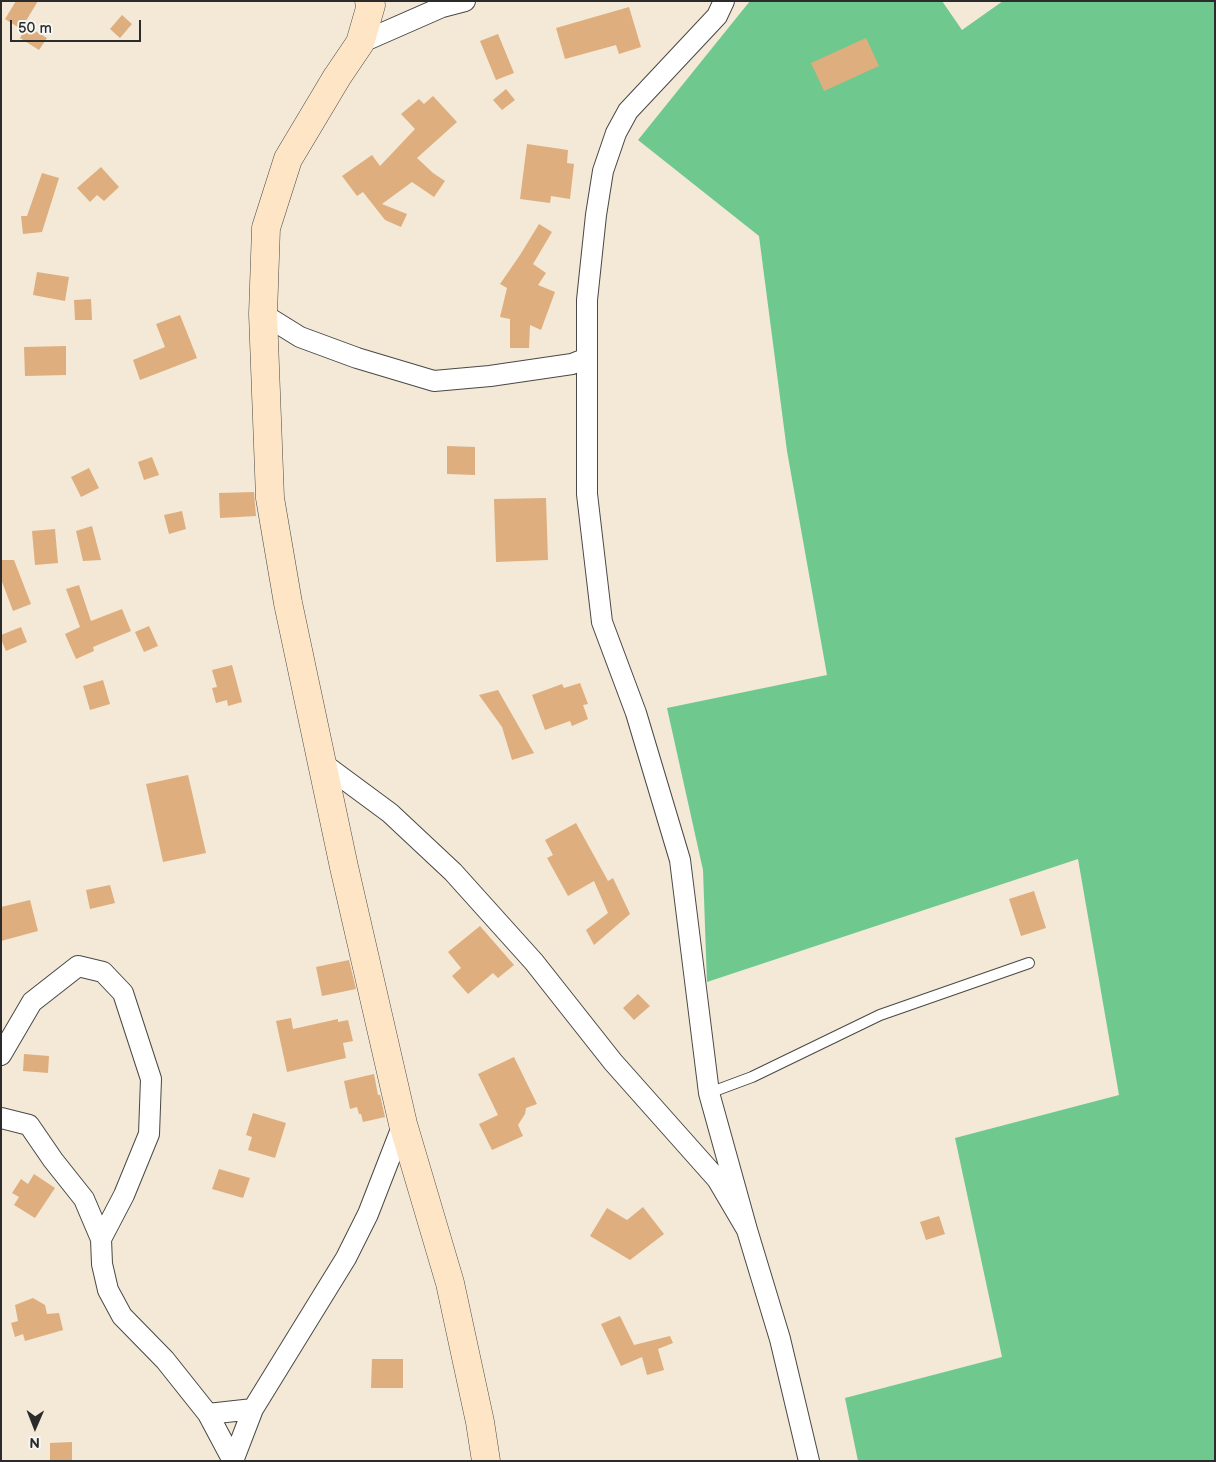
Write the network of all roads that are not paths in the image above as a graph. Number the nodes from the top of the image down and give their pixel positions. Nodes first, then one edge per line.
1 (370, 1) edge
2 (466, 1) edge
3 (724, 1) edge
4 (360, 43) junction
5 (263, 314) junction
6 (587, 358) junction
7 (321, 762) junction
8 (1029, 963) dead end
9 (1, 1055) edge
10 (709, 1093) junction
11 (1, 1118) edge
12 (403, 1124) junction
13 (746, 1230) junction
14 (101, 1239) junction
15 (253, 1409) junction
16 (208, 1414) junction
17 (233, 1461) edge
18 (486, 1461) edge
19 (810, 1461) edge

1 - 4 street
2 - 4 street
3 - 6 street
4 - 5 street
5 - 6 street
5 - 7 street
6 - 10 street
7 - 12 street
7 - 13 street
8 - 10 lane
9 - 14 street
10 - 13 street
11 - 14 street
12 - 15 street
12 - 18 street
13 - 19 street
14 - 16 street
15 - 16 street
15 - 17 street
16 - 17 street

